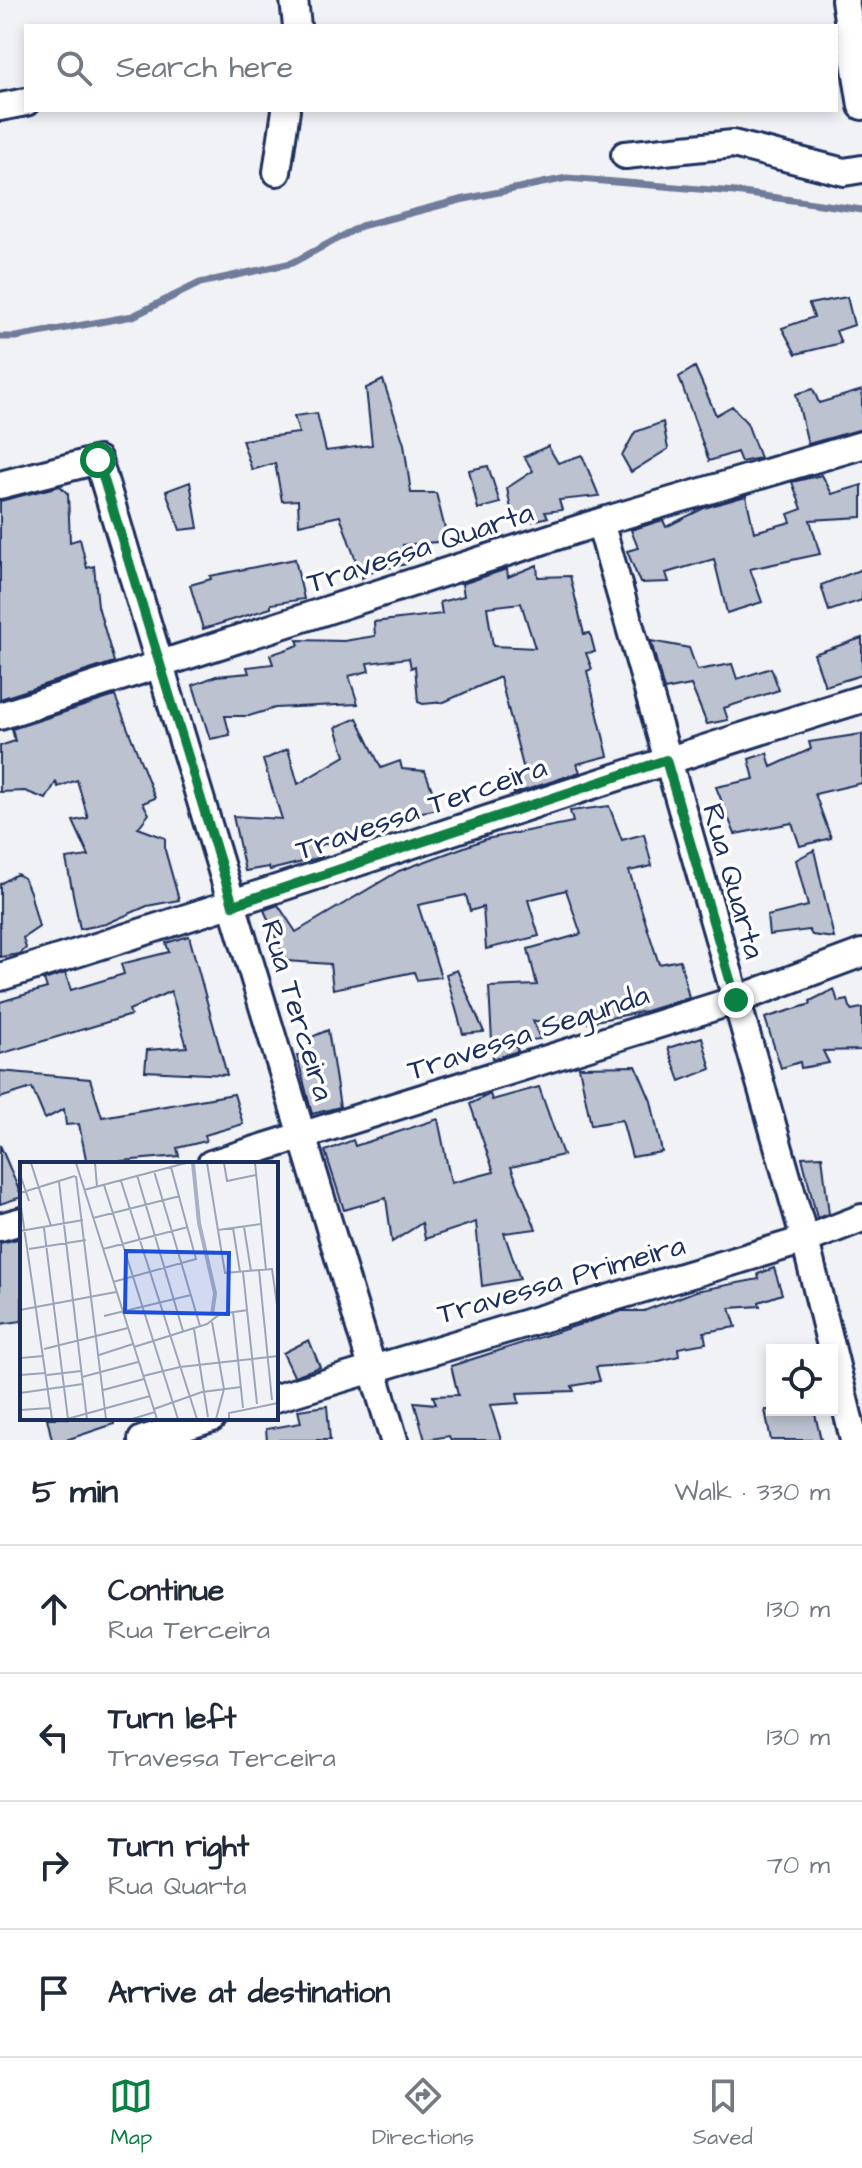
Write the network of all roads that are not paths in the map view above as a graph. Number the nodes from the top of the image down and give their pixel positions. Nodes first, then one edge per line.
1 (294, 0) edge
2 (845, 0) edge
3 (297, 24) edge
4 (24, 102) edge
5 (862, 106) edge
6 (0, 107) edge
7 (286, 112) edge
8 (625, 155) dead end
9 (862, 169) edge
10 (277, 172) dead end
11 (862, 445) edge
12 (0, 485) edge
13 (600, 522) junction
14 (161, 666) junction
15 (862, 699) edge
16 (0, 716) edge
17 (666, 760) junction
18 (233, 905) junction
19 (862, 953) edge
20 (0, 977) edge
21 (736, 1000) junction
22 (303, 1136) junction
23 (218, 1162) edge
24 (862, 1218) edge
25 (20, 1222) edge
26 (0, 1227) edge
27 (805, 1240) junction
28 (831, 1344) edge
29 (372, 1367) junction
30 (838, 1375) edge
31 (278, 1397) edge
32 (206, 1420) edge
33 (142, 1440) edge
34 (394, 1440) edge
35 (854, 1440) edge

1 - 3 street
2 - 5 street
4 - 6 street
7 - 10 street
8 - 9 street
11 - 13 street, Travessa Quarta
12 - 14 street, Rua Terceira
13 - 14 street, Travessa Quarta
13 - 17 street, Rua Quarta
14 - 16 street, Travessa Quarta
14 - 18 street, Rua Terceira
15 - 17 street, Travessa Terceira
17 - 18 street, Travessa Terceira
17 - 21 street, Rua Quarta
18 - 20 street, Travessa Terceira
18 - 22 street, Rua Terceira
19 - 21 street, Travessa Segunda
21 - 22 street, Travessa Segunda
21 - 27 street, Rua Quarta
22 - 23 street, Travessa Segunda
22 - 29 street, Rua Terceira
24 - 27 street, Travessa Primeira
25 - 26 street
27 - 28 street, Rua Quarta
27 - 29 street, Travessa Primeira
29 - 31 street, Travessa Primeira
29 - 34 street, Rua Terceira
30 - 35 street, Rua Quarta
32 - 33 street

